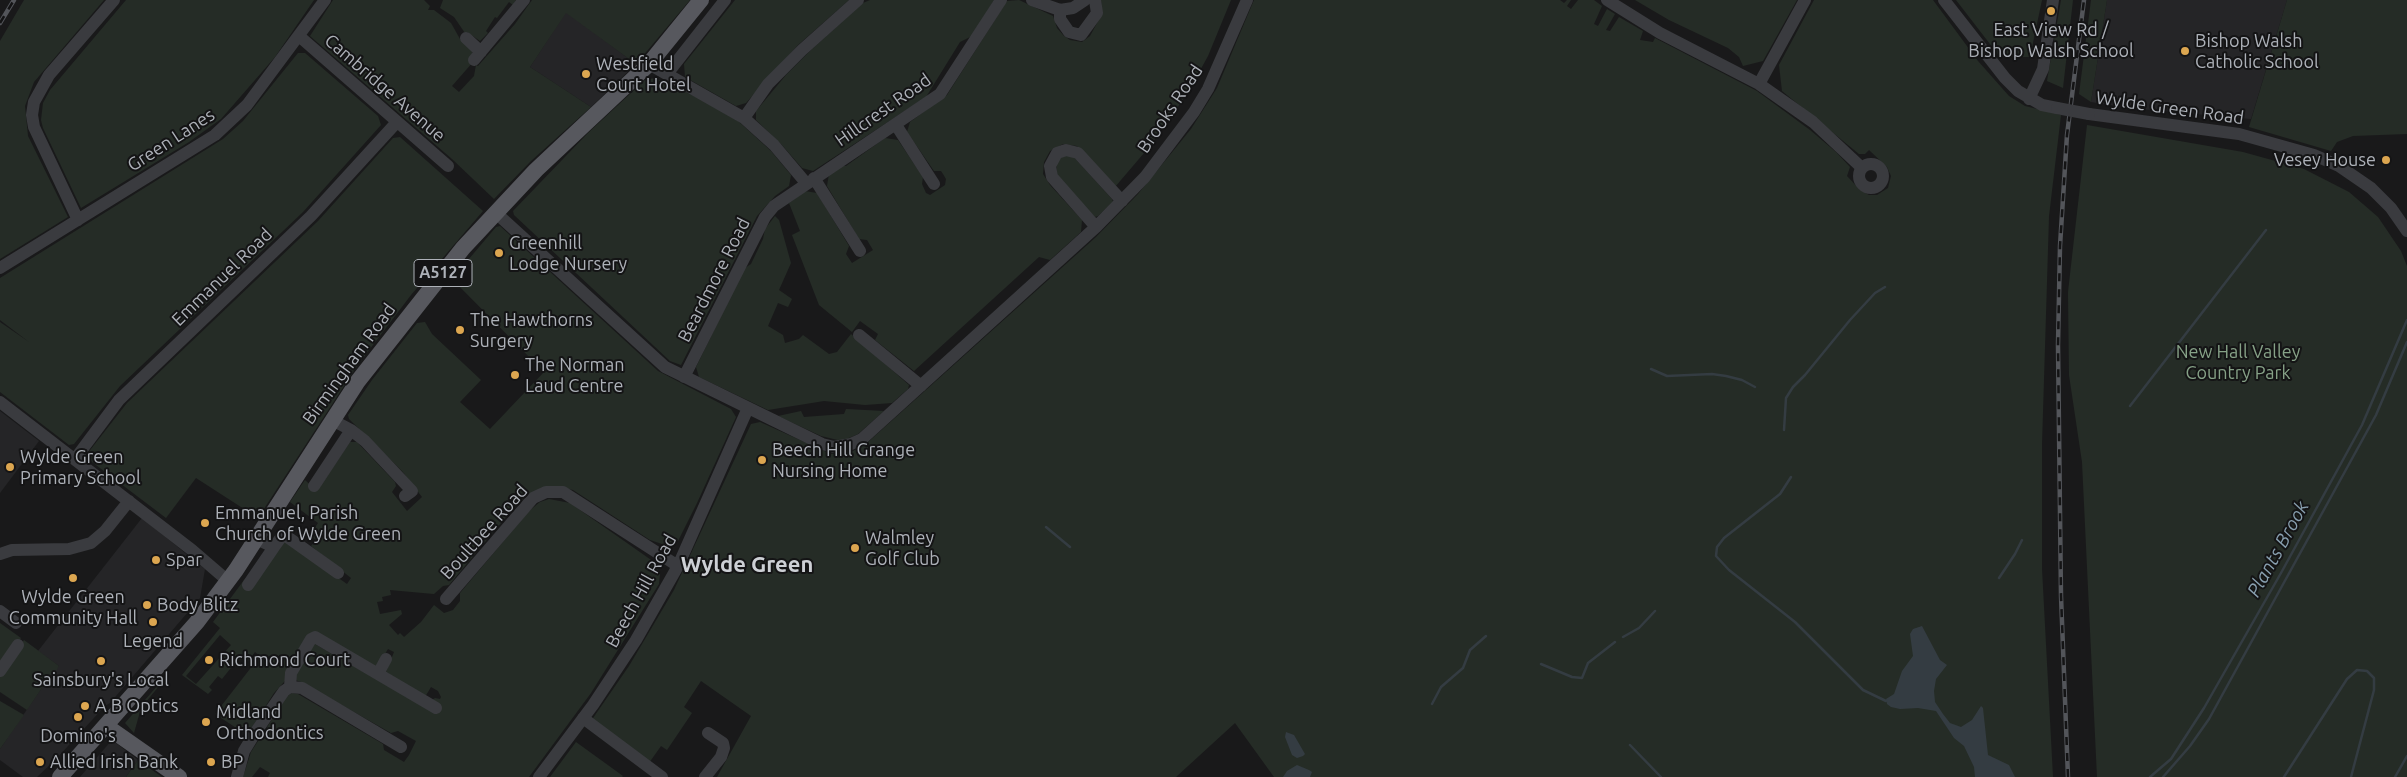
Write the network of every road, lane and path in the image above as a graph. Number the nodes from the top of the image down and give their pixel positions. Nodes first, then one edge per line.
1 (114, 0) edge
2 (325, 0) edge
3 (524, 0) edge
4 (701, 0) edge
5 (725, 0) edge
6 (858, 0) edge
7 (1001, 0) edge
8 (1032, 0) edge
9 (1085, 0) edge
10 (1095, 0) edge
11 (1247, 0) edge
12 (1607, 0) edge
13 (1804, 0) edge
14 (1944, 0) edge
15 (2053, 0) edge
16 (1060, 10) junction
17 (299, 36) junction
18 (466, 38) dead end
19 (649, 64) junction
20 (667, 74) junction
21 (1759, 84) junction
22 (2028, 98) junction
23 (744, 118) junction
24 (397, 122) junction
25 (896, 125) junction
26 (448, 166) dead end
27 (1862, 168) dead end
28 (810, 180) junction
29 (934, 184) dead end
30 (780, 201) joint
31 (1122, 201) junction
32 (495, 212) junction
33 (78, 220) junction
34 (1096, 227) junction
35 (2407, 231) edge
36 (859, 251) dead end
37 (0, 268) edge
38 (859, 335) dead end
39 (684, 377) junction
40 (921, 386) junction
41 (0, 402) edge
42 (748, 408) junction
43 (332, 420) junction
44 (351, 430) junction
45 (75, 459) junction
46 (314, 486) dead end
47 (405, 496) dead end
48 (129, 501) junction
49 (256, 538) junction
50 (274, 547) junction
51 (0, 554) edge
52 (678, 566) junction
53 (338, 573) dead end
54 (232, 575) junction
55 (446, 600) dead end
56 (0, 611) edge
57 (16, 623) dead end
58 (18, 646) dead end
59 (386, 659) dead end
60 (0, 671) edge
61 (378, 674) junction
62 (290, 687) junction
63 (436, 708) dead end
64 (583, 718) junction
65 (106, 726) junction
66 (708, 733) dead end
67 (401, 747) dead end
68 (60, 777) edge
69 (179, 777) edge
70 (236, 777) edge
71 (539, 777) edge
72 (662, 777) edge
73 (705, 777) edge

1 - 33 street
2 - 17 street, Green Lanes
3 - 18 street
4 - 19 main road, Birmingham Road / A5127
5 - 20 street
6 - 23 street
7 - 25 street, Hillcrest Road
8 - 16 street
9 - 16 street
10 - 16 street
11 - 31 street, Brooks Road
12 - 21 street
13 - 21 street
14 - 22 street, Wylde Green Road
15 - 22 street
17 - 24 street, Cambridge Avenue
17 - 33 street, Green Lanes
19 - 20 street
19 - 32 main road, Birmingham Road / A5127
20 - 23 street
21 - 27 street
22 - 35 street, Wylde Green Road, bridge
23 - 28 street
24 - 26 street, Cambridge Avenue
24 - 45 street, Emmanuel Road
25 - 28 street, Hillcrest Road
25 - 29 street
28 - 30 street, Hillcrest Road
28 - 36 street
30 - 39 street, Beardmore Road
31 - 34 street, Brooks Road
31 - 34 street
32 - 39 street, Brooks Road
32 - 43 main road, Birmingham Road / A5127
33 - 37 street, Green Lanes
34 - 40 street, Brooks Road
38 - 40 street
39 - 42 street, Brooks Road
40 - 42 street, Brooks Road
41 - 45 street
42 - 52 street, Beech Hill Road
43 - 44 street
43 - 49 main road, Birmingham Road / A5127
44 - 46 street
44 - 47 street
45 - 48 street
48 - 51 street
48 - 54 street
49 - 50 street
49 - 54 main road, Birmingham Road / A5127
50 - 53 street
50 - 54 street
52 - 55 street, Boultbee Road
52 - 64 street, Beech Hill Road
54 - 65 main road, Birmingham Road / A5127
56 - 57 street
58 - 60 street
59 - 61 street
61 - 62 street
61 - 63 street
62 - 67 street
62 - 70 street
64 - 71 street, Beech Hill Road
64 - 72 street
65 - 68 main road, Birmingham Road / A5127
65 - 69 main road
66 - 73 street

